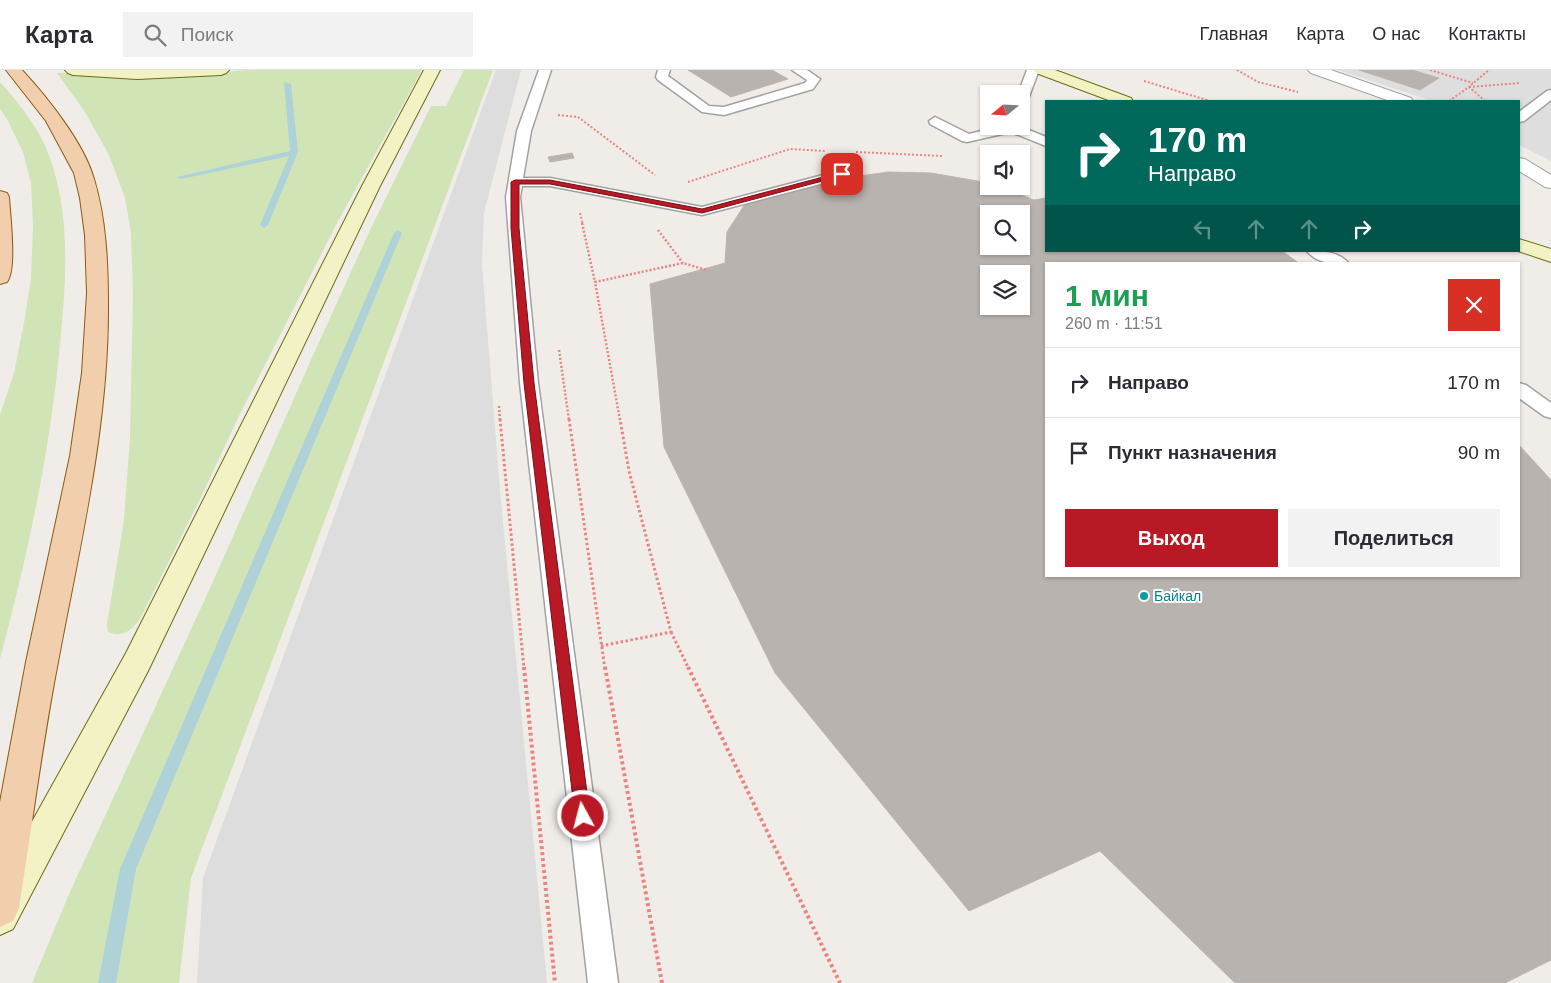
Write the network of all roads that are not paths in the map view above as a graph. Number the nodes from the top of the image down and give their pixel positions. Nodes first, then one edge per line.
1 (14, 70) edge
2 (73, 70) edge
3 (221, 70) edge
4 (432, 70) edge
5 (545, 70) edge
6 (664, 70) edge
7 (798, 70) edge
8 (1033, 70) edge
9 (1041, 70) edge
10 (1316, 70) edge
11 (1027, 85) edge
12 (1551, 94) edge
13 (1122, 100) edge
14 (1402, 100) edge
15 (1520, 117) edge
16 (935, 121) dead end
17 (980, 135) edge
18 (1030, 135) edge
19 (1045, 142) edge
20 (1520, 164) edge
21 (842, 174) dead end
22 (515, 182) junction
23 (1551, 183) edge
24 (0, 197) edge
25 (1520, 245) edge
26 (1317, 252) edge
27 (1551, 256) edge
28 (1337, 262) edge
29 (0, 278) edge
30 (1520, 390) edge
31 (1551, 412) edge
32 (0, 908) edge
33 (0, 916) edge
34 (603, 983) edge

1 - 32 main road
2 - 3 main road
4 - 33 main road
5 - 22 lane
6 - 7 lane
8 - 11 lane
9 - 13 main road
10 - 14 street
12 - 15 lane
16 - 17 lane
18 - 19 lane
20 - 23 street
21 - 22 lane
22 - 34 lane
24 - 29 main road
25 - 27 main road
26 - 28 lane
30 - 31 lane

